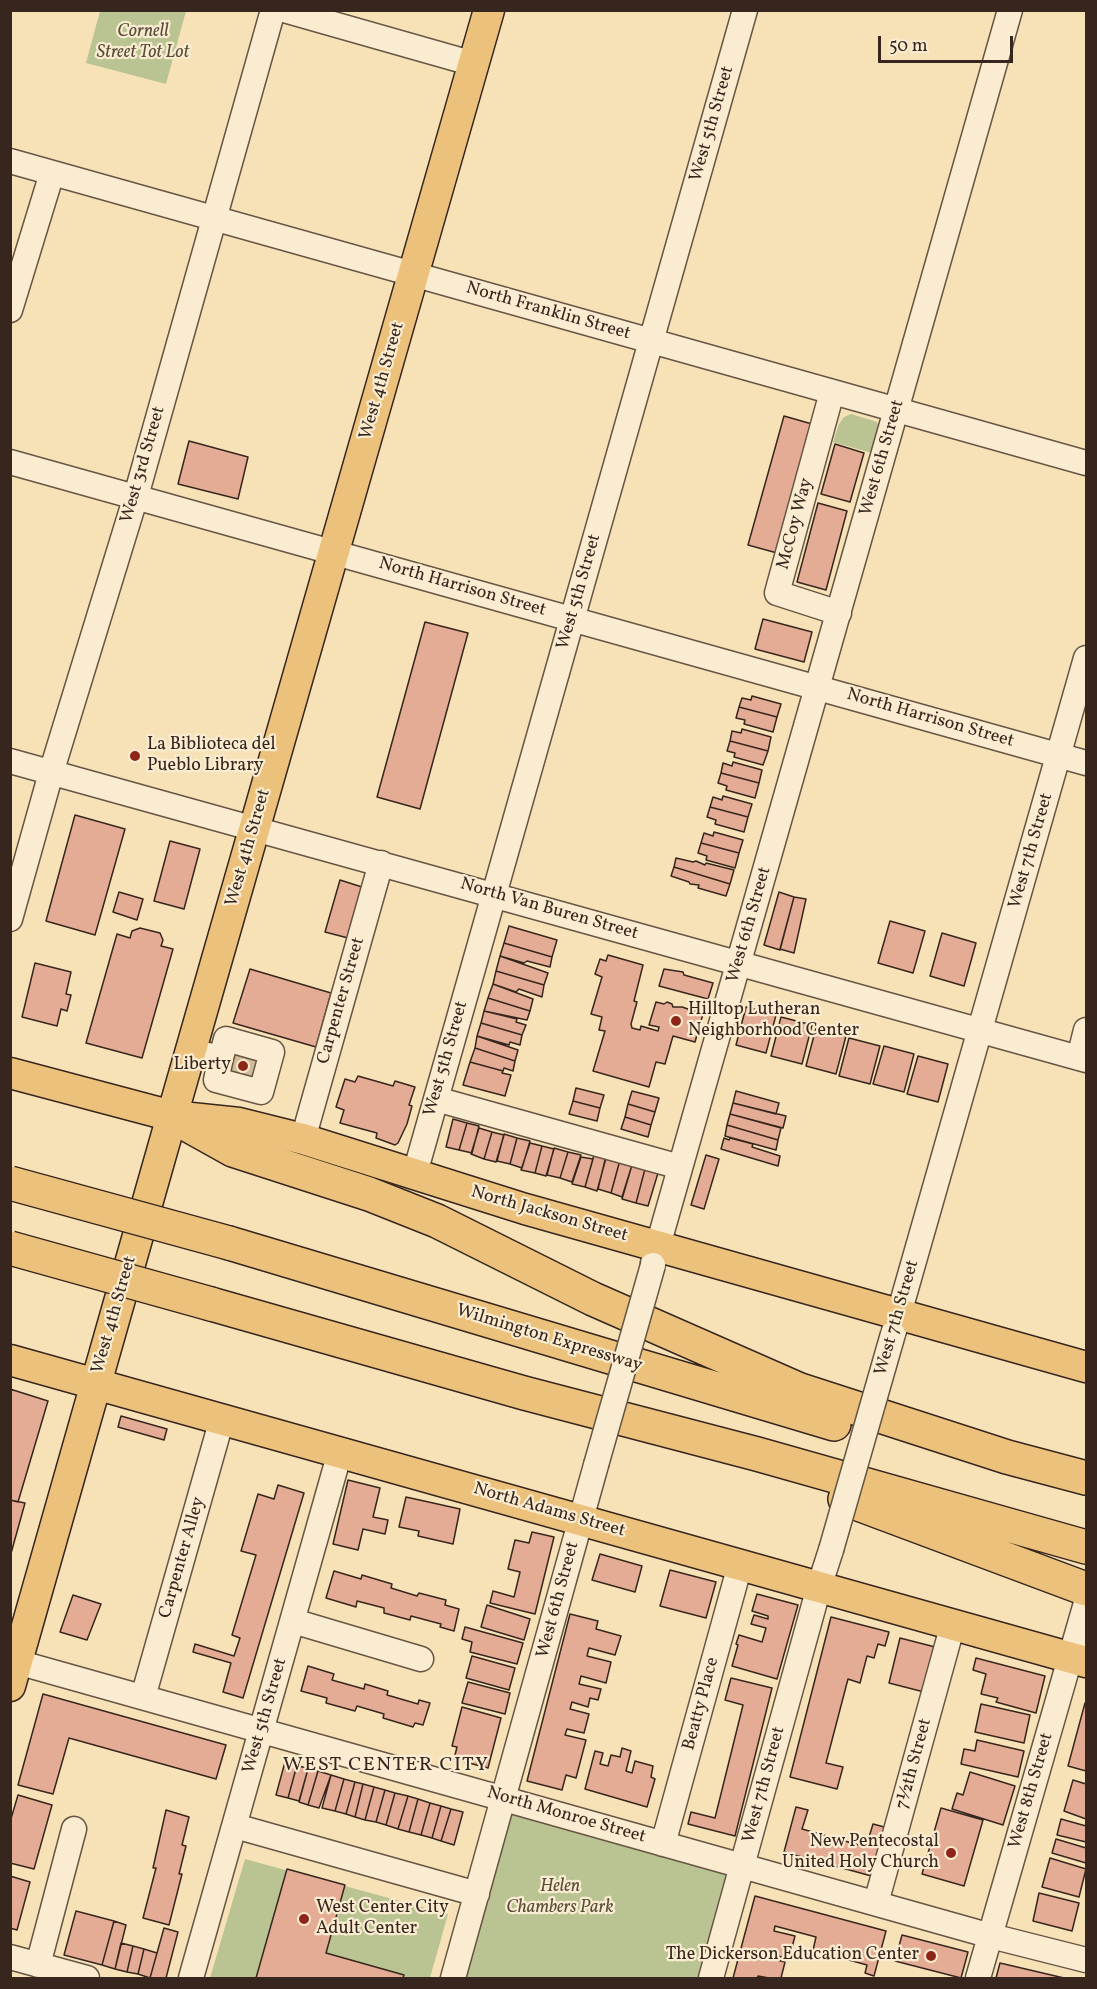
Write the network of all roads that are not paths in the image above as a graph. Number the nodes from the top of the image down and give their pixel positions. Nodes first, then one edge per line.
1 (273, 10) edge
2 (284, 10) edge
3 (489, 10) edge
4 (745, 10) edge
5 (1010, 10) edge
6 (474, 64) junction
7 (10, 161) edge
8 (52, 172) junction
9 (214, 218) junction
10 (415, 274) junction
11 (10, 310) edge
12 (651, 341) junction
13 (832, 392) junction
14 (897, 410) junction
15 (10, 462) edge
16 (1086, 463) edge
17 (136, 496) junction
18 (333, 552) junction
19 (839, 613) junction
20 (572, 619) junction
21 (1086, 658) edge
22 (818, 687) junction
23 (1059, 755) junction
24 (10, 761) edge
25 (1086, 763) edge
26 (51, 773) junction
27 (254, 830) junction
28 (381, 863) junction
29 (494, 895) junction
30 (13, 903) edge
31 (740, 963) junction
32 (980, 1030) junction
33 (1086, 1030) edge
34 (190, 1052) junction
35 (221, 1058) junction
36 (1083, 1059) edge
37 (10, 1073) edge
38 (242, 1081) junction
39 (436, 1099) junction
40 (172, 1116) junction
41 (231, 1122) junction
42 (303, 1139) junction
43 (680, 1167) junction
44 (415, 1173) junction
45 (10, 1183) edge
46 (10, 1248) edge
47 (655, 1256) junction
48 (896, 1324) junction
49 (10, 1360) edge
50 (1086, 1366) edge
51 (96, 1384) junction
52 (524, 1392) junction
53 (222, 1419) junction
54 (340, 1452) junction
55 (1086, 1478) edge
56 (1086, 1496) edge
57 (581, 1520) junction
58 (1086, 1547) edge
59 (740, 1565) junction
60 (819, 1587) junction
61 (1086, 1589) edge
62 (1086, 1603) edge
63 (293, 1621) junction
64 (953, 1624) junction
65 (421, 1659) dead end
66 (1078, 1660) edge
67 (13, 1670) edge
68 (143, 1697) junction
69 (262, 1731) junction
70 (504, 1799) junction
71 (235, 1826) junction
72 (74, 1829) dead end
73 (663, 1844) junction
74 (743, 1866) junction
75 (477, 1894) junction
76 (876, 1904) junction
77 (991, 1936) junction
78 (10, 1957) edge
79 (1086, 1960) edge
80 (38, 1965) junction
81 (87, 1978) edge
82 (191, 1978) edge
83 (453, 1978) edge
84 (711, 1978) edge
85 (978, 1978) edge

1 - 9 street, West 3rd Street
2 - 6 street
3 - 6 main road, West 4th Street
4 - 12 street, West 5th Street
5 - 14 street, West 6th Street
6 - 10 main road, West 4th Street
7 - 8 street, North Franklin Street
8 - 9 street, North Franklin Street
8 - 11 street
9 - 10 street, North Franklin Street
9 - 17 street, West 3rd Street
10 - 12 street, North Franklin Street
10 - 18 main road, West 4th Street
12 - 13 street, North Franklin Street
12 - 20 street, West 5th Street
13 - 14 street, North Franklin Street
13 - 19 street, McCoy Way
14 - 16 street, North Franklin Street
14 - 19 street, West 6th Street
15 - 17 street, North Harrison Street
17 - 18 street, North Harrison Street
17 - 26 street, West 3rd Street
18 - 20 street, North Harrison Street
18 - 27 main road, West 4th Street
19 - 22 street, West 6th Street
20 - 22 street, North Harrison Street
20 - 29 street, West 5th Street
21 - 23 street, West 7th Street
22 - 23 street, North Harrison Street
22 - 31 street, West 6th Street
23 - 25 street, North Harrison Street
23 - 32 street, West 7th Street
24 - 26 street, North Van Buren Street
26 - 27 street, North Van Buren Street
26 - 30 street, West 3rd Street
27 - 28 street, North Van Buren Street
27 - 34 main road, West 4th Street
28 - 29 street, North Van Buren Street
28 - 42 street, Carpenter Street
29 - 31 street, North Van Buren Street
29 - 39 street, West 5th Street
31 - 32 street, North Van Buren Street
31 - 43 street, West 6th Street
32 - 36 street, North Van Buren Street
32 - 48 street, West 7th Street
33 - 36 street
34 - 35 street
34 - 40 main road, West 4th Street
35 - 38 street
35 - 38 street
37 - 40 main road, North Jackson Street
38 - 41 street
39 - 43 street
39 - 44 street, West 5th Street
40 - 41 main road, North Jackson Street
40 - 51 main road, West 4th Street
40 - 55 highway
41 - 42 main road, North Jackson Street
42 - 44 main road, North Jackson Street
43 - 47 street, West 6th Street
44 - 47 main road, North Jackson Street
45 - 56 highway, Wilmington Expressway, bridge
46 - 52 highway, bridge
47 - 48 main road, North Jackson Street
47 - 57 street, West 6th Street, bridge
48 - 50 main road, North Jackson Street
48 - 60 street, West 7th Street, bridge
49 - 51 main road, North Adams Street
51 - 53 main road, North Adams Street
51 - 67 main road, West 4th Street
52 - 58 highway
52 - 61 highway
53 - 54 main road, North Adams Street
53 - 68 street, Carpenter Alley
54 - 57 main road, North Adams Street
54 - 63 street, West 5th Street
57 - 59 main road, North Adams Street
57 - 70 street, West 6th Street
59 - 60 main road, North Adams Street
59 - 73 street, Beatty Place
60 - 64 main road, North Adams Street
60 - 74 street, West 7th Street
62 - 66 street, West 8th Street
63 - 65 street
63 - 69 street, West 5th Street
64 - 66 main road, North Adams Street
64 - 76 street, 7½th Street
66 - 77 street, West 8th Street
67 - 68 street, North Monroe Street
68 - 69 street, North Monroe Street
69 - 70 street, North Monroe Street
69 - 71 street, West 5th Street
70 - 73 street, North Monroe Street
70 - 75 street, West 6th Street
71 - 75 street
71 - 82 street, West 5th Street
72 - 80 street
73 - 74 street, North Monroe Street
74 - 76 street, North Monroe Street
74 - 84 street, West 7th Street
75 - 83 street, West 6th Street
76 - 77 street, North Monroe Street
77 - 79 street, North Monroe Street
77 - 85 street, West 8th Street
78 - 80 street
80 - 81 street

